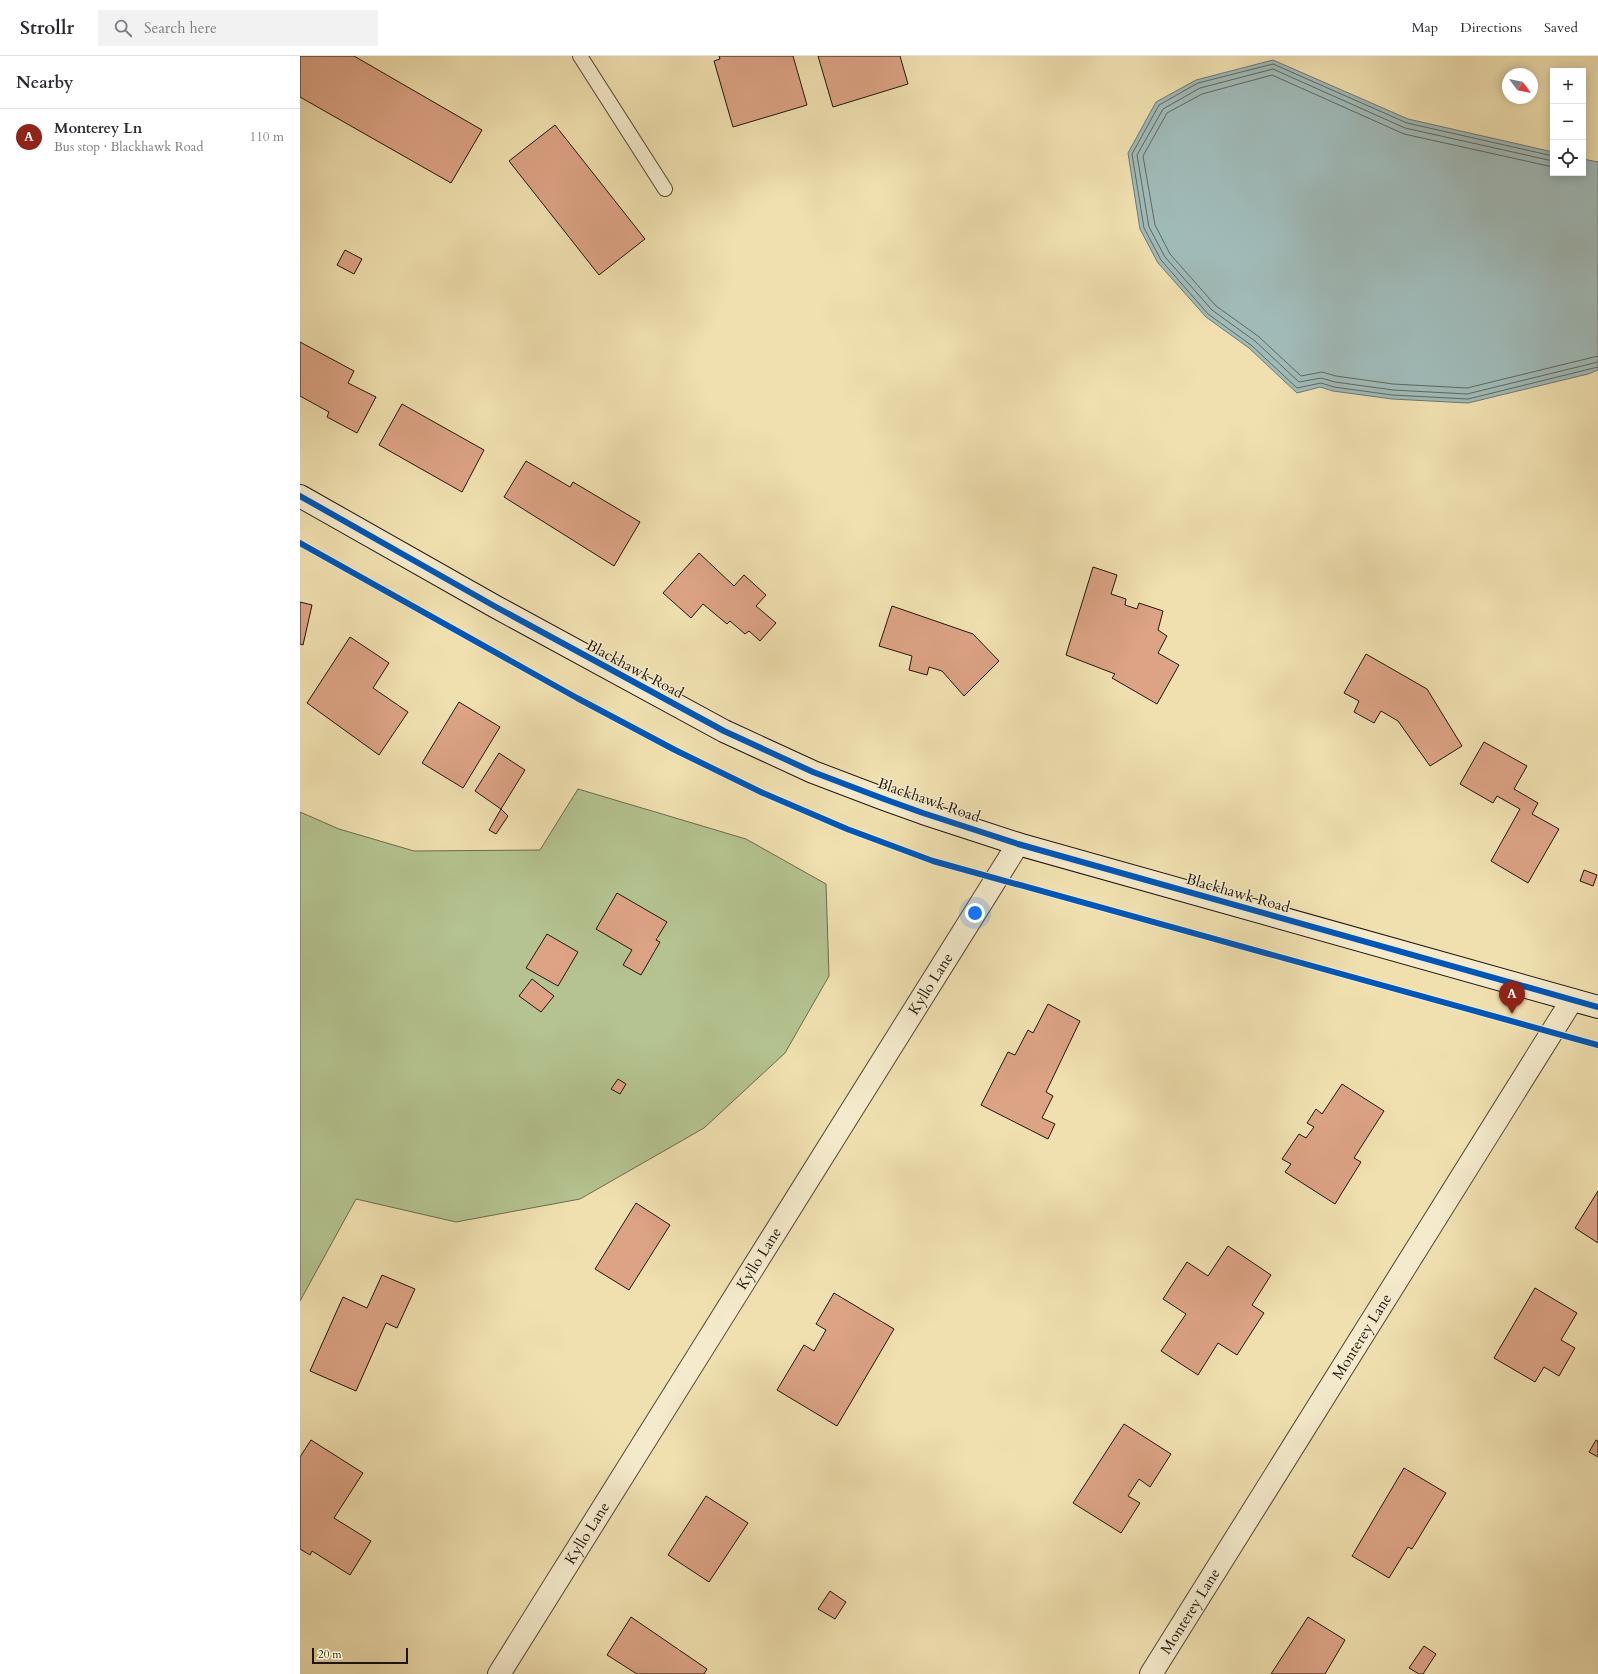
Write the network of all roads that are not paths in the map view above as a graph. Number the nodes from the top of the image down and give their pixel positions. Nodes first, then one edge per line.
1 (580, 56) edge
2 (665, 189) dead end
3 (300, 496) edge
4 (1018, 844) junction
5 (1572, 1000) junction
6 (1598, 1007) edge
7 (499, 1674) edge
8 (1151, 1674) edge

1 - 2 lane
3 - 4 street, Blackhawk Road
4 - 5 street, Blackhawk Road
4 - 7 street, Kyllo Lane
5 - 6 street, Blackhawk Road
5 - 8 street, Monterey Lane

